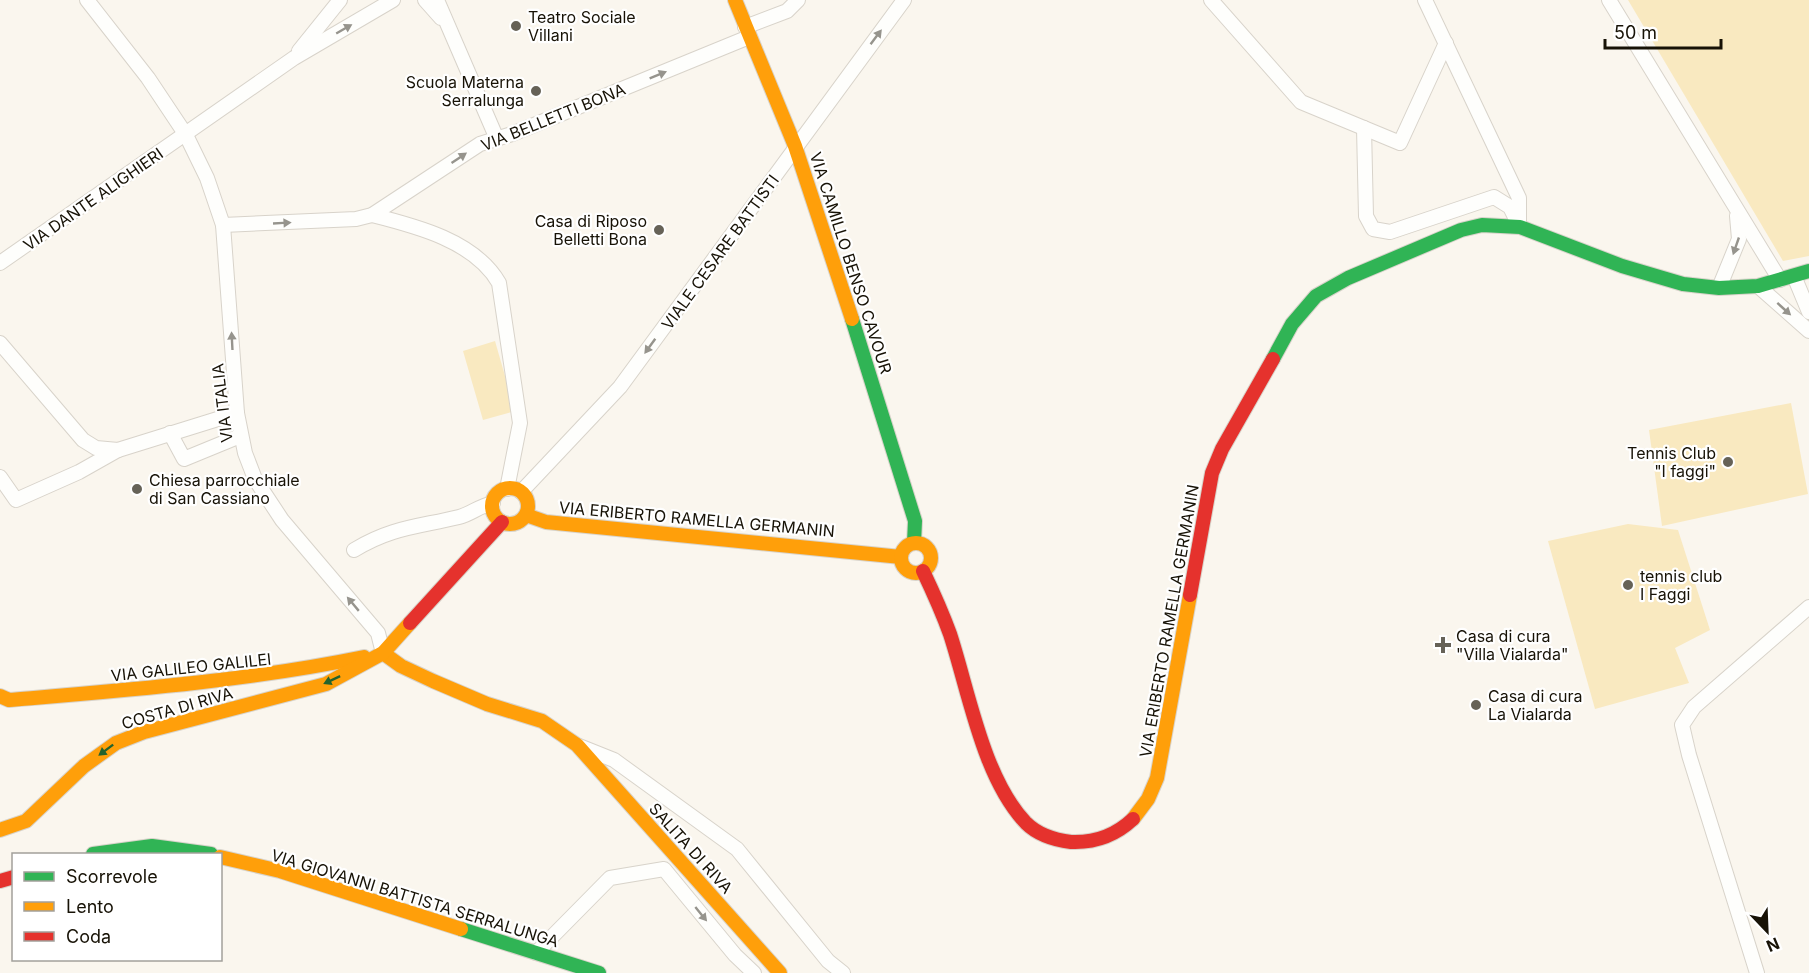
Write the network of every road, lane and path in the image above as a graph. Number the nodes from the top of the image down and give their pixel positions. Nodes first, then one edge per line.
1 (87, 0) edge
2 (340, 0) edge
3 (406, 0) edge
4 (412, 0) edge
5 (735, 0) edge
6 (798, 0) edge
7 (904, 0) edge
8 (1211, 0) edge
9 (1425, 0) edge
10 (1609, 0) edge
11 (430, 1) edge
12 (388, 3) edge
13 (747, 32) junction
14 (1446, 43) junction
15 (294, 58) junction
16 (1364, 128) junction
17 (186, 135) junction
18 (497, 139) junction
19 (795, 146) junction
20 (1733, 202) junction
21 (372, 215) junction
22 (224, 225) junction
23 (1520, 227) junction
24 (0, 263) edge
25 (1809, 271) edge
26 (1787, 278) junction
27 (1758, 286) junction
28 (1719, 288) junction
29 (1809, 312) edge
30 (1809, 331) edge
31 (0, 343) edge
32 (237, 413) junction
33 (171, 433) junction
34 (240, 436) junction
35 (118, 450) junction
36 (0, 477) edge
37 (514, 490) junction
38 (493, 503) junction
39 (525, 515) junction
40 (502, 522) junction
41 (914, 543) junction
42 (354, 550) dead end
43 (901, 556) junction
44 (922, 571) junction
45 (1809, 607) edge
46 (383, 653) junction
47 (3, 699) edge
48 (577, 745) junction
49 (0, 830) edge
50 (106, 853) edge
51 (198, 853) edge
52 (222, 857) edge
53 (536, 953) junction
54 (599, 973) edge
55 (754, 973) edge
56 (780, 973) edge
57 (843, 973) edge
58 (1757, 973) edge

1 - 17 street, VIA ITALIA
2 - 15 street
3 - 12 street
4 - 11 street
5 - 13 street, VIA CAMILLO BENSO CAVOUR
6 - 13 street, VIA BELLETTI BONA
19 -> 7 street, VIALE CESARE BATTISTI
8 - 16 street
9 - 14 street
10 - 20 street
11 - 18 street
15 -> 12 street
18 -> 13 street, VIA BELLETTI BONA
13 - 19 street, VIA CAMILLO BENSO CAVOUR
14 - 16 street
14 - 23 street
15 - 17 street, VIA DANTE ALIGHIERI
16 - 23 street
17 - 22 street, VIA ITALIA
17 - 24 street, VIA DANTE ALIGHIERI
21 -> 18 street, VIA BELLETTI BONA
19 -> 37 street, VIALE CESARE BATTISTI
19 - 41 street, VIA CAMILLO BENSO CAVOUR
20 - 26 street
20 -> 28 street
22 -> 21 street, VIA BELLETTI BONA
21 - 37 street
32 -> 22 street, VIA ITALIA
23 - 28 street, VIA ERIBERTO RAMELLA GERMANIN
23 - 44 street, VIA ERIBERTO RAMELLA GERMANIN
25 - 26 street, VIA ERIBERTO RAMELLA GERMANIN
26 - 27 street, VIA ERIBERTO RAMELLA GERMANIN
26 - 29 street
27 - 28 street, VIA ERIBERTO RAMELLA GERMANIN
27 -> 30 street
31 - 35 street
32 - 33 street
32 - 34 street, VIA ITALIA
33 - 34 street
33 - 35 street
46 -> 34 street, VIA ITALIA
35 - 36 street
37 - 38 street
37 - 39 street
38 - 40 street
38 - 42 street
39 - 40 street
39 - 43 street, VIA ERIBERTO RAMELLA GERMANIN
40 - 46 street, COSTA DI RIVA
41 - 43 street
41 - 44 street
43 - 44 street
45 - 58 street
46 - 47 street, VIA GALILEO GALILEI
46 - 48 street
46 -> 49 street, COSTA DI RIVA
48 - 56 street, SALITA DI RIVA
48 - 57 street
50 - 51 street
52 - 53 street, VIA GIOVANNI BATTISTA SERRALUNGA
53 - 54 street, VIA GIOVANNI BATTISTA SERRALUNGA
53 -> 55 street, SALITA DI RIVA

